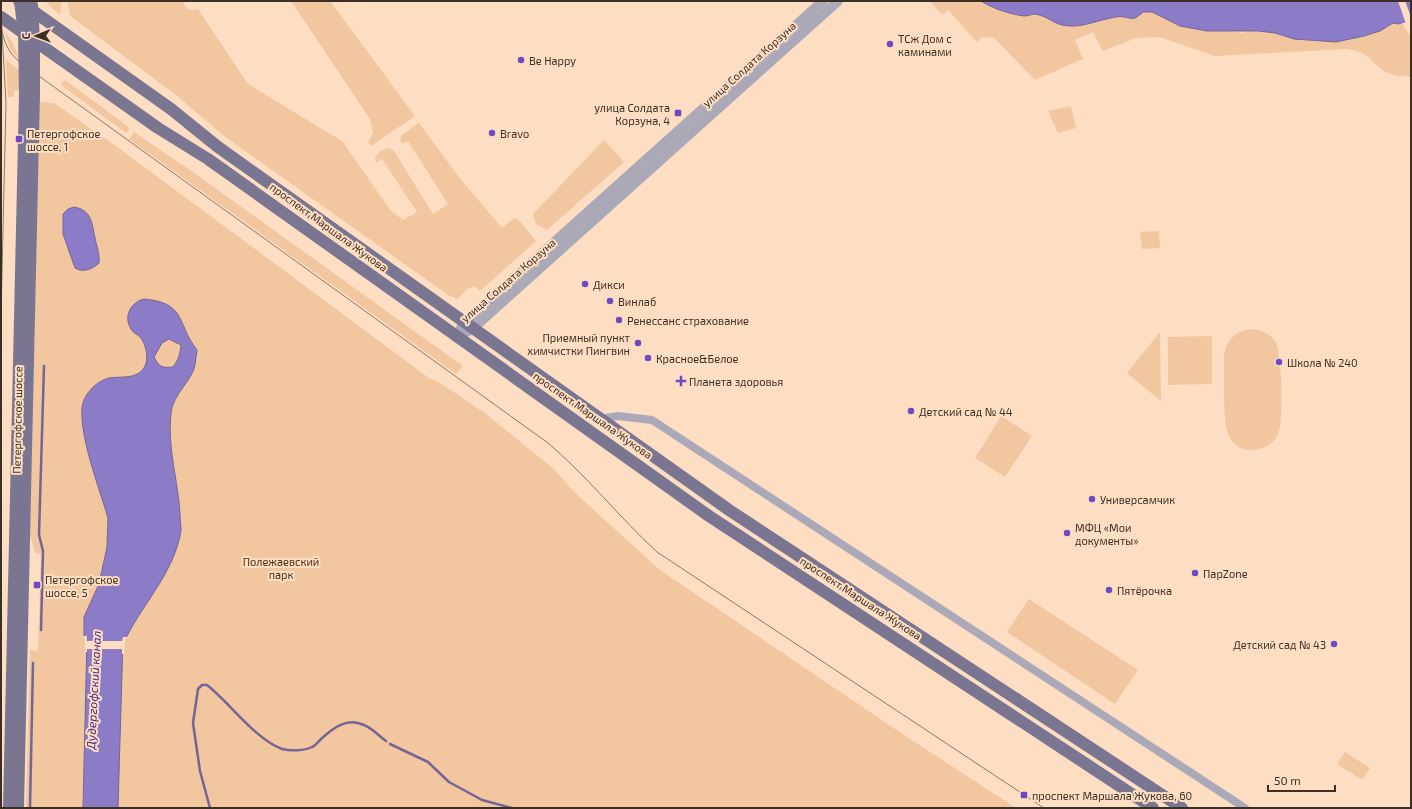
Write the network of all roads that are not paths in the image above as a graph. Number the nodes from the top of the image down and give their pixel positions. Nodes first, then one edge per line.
1 (19, 1) edge
2 (823, 1) edge
3 (838, 1) edge
4 (32, 6) edge
5 (1, 17) edge
6 (24, 33) junction
7 (34, 40) junction
8 (468, 326) junction
9 (456, 337) junction
10 (599, 419) junction
11 (9, 808) edge
12 (18, 808) edge
13 (1152, 808) edge
14 (1182, 808) edge
15 (1245, 808) edge

1 - 4 main road, проспект Маршала Жукова
1 - 6 main road, Петергофское шоссе
2 - 8 street, улица Солдата Корзуна
3 - 8 street, улица Солдата Корзуна
4 - 7 main road, Петергофское шоссе
4 - 8 main road, проспект Маршала Жукова
5 - 6 main road, проспект Маршала Жукова
6 - 7 main road, проспект Маршала Жукова
6 - 11 main road, Петергофское шоссе
7 - 9 main road, проспект Маршала Жукова
7 - 12 main road, Петергофское шоссе
8 - 9 street, улица Солдата Корзуна
8 - 10 main road, проспект Маршала Жукова
9 - 13 main road, проспект Маршала Жукова
10 - 14 main road, проспект Маршала Жукова
10 - 15 street

